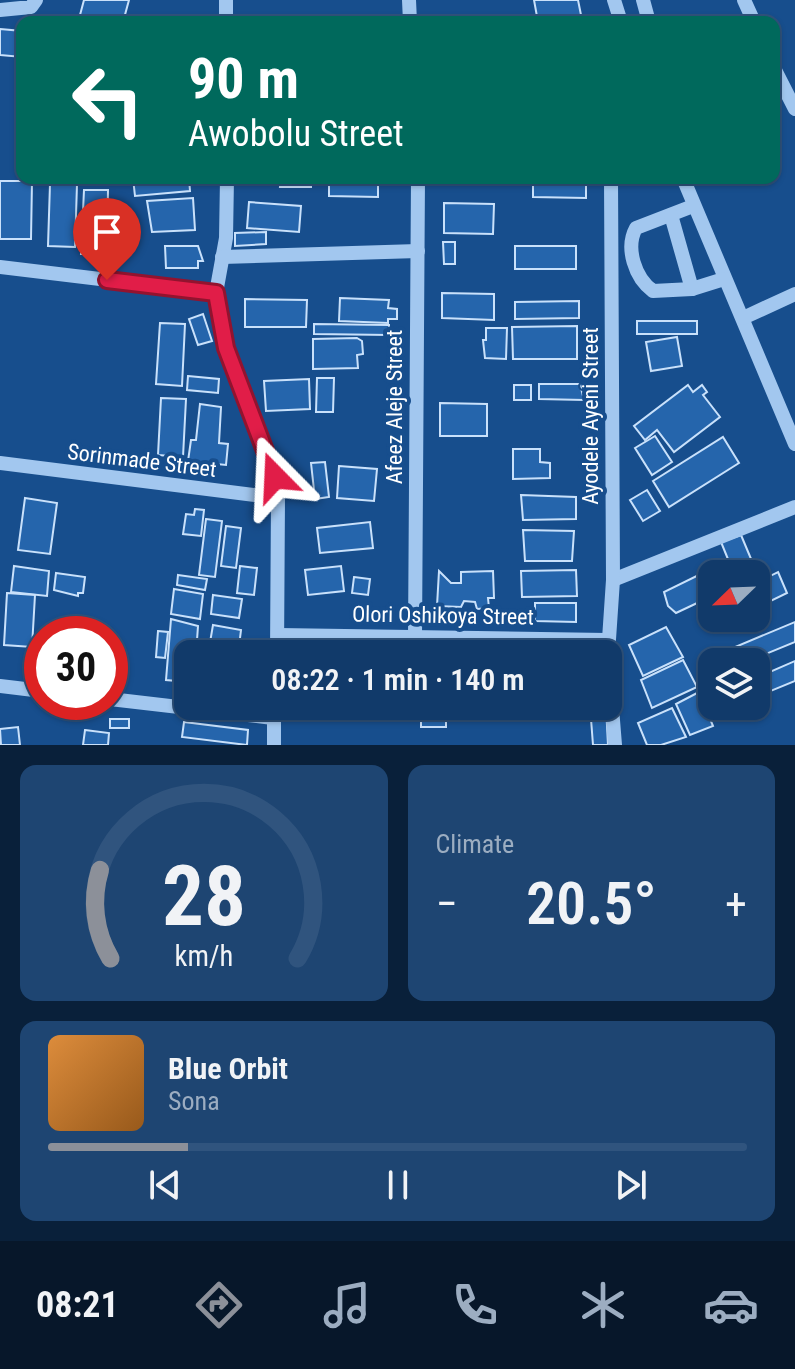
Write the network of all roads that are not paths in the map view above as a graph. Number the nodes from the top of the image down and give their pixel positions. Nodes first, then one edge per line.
1 (36, 0) edge
2 (0, 10) edge
3 (780, 80) edge
4 (795, 109) edge
5 (227, 184) edge
6 (418, 184) edge
7 (611, 184) edge
8 (685, 184) edge
9 (693, 206) junction
10 (671, 215) junction
11 (632, 249) junction
12 (611, 250) junction
13 (418, 251) junction
14 (222, 257) junction
15 (0, 267) edge
16 (724, 279) junction
17 (692, 289) junction
18 (216, 293) junction
19 (795, 294) edge
20 (743, 318) junction
21 (795, 444) edge
22 (0, 463) edge
23 (278, 498) junction
24 (795, 507) edge
25 (613, 580) junction
26 (279, 635) junction
27 (415, 637) junction
28 (278, 640) edge
29 (456, 640) edge
30 (608, 640) edge
31 (0, 686) edge
32 (24, 689) edge
33 (128, 700) edge
34 (174, 704) edge
35 (274, 720) edge
36 (613, 720) edge
37 (274, 745) edge
38 (615, 745) edge

1 - 2 street
3 - 4 street
5 - 14 street
6 - 13 street, Afeez Aleje Street
7 - 12 street, Ayodele Ayeni Street
8 - 9 street
9 - 10 street
9 - 16 street
10 - 11 street
10 - 17 street
11 - 12 street
11 - 17 street
12 - 25 street, Ayodele Ayeni Street
13 - 14 street
13 - 27 street, Afeez Aleje Street
14 - 18 street
15 - 18 street
16 - 17 street
16 - 20 street
18 - 23 street
19 - 20 street
20 - 21 street
22 - 23 street, Sorinmade Street
23 - 26 street
24 - 25 street
25 - 30 street, Ayodele Ayeni Street
26 - 27 street, Olori Oshikoya Street
26 - 28 street
27 - 29 street, Olori Oshikoya Street
31 - 32 street
33 - 34 street
35 - 37 street
36 - 38 street, Ayodele Ayeni Street

